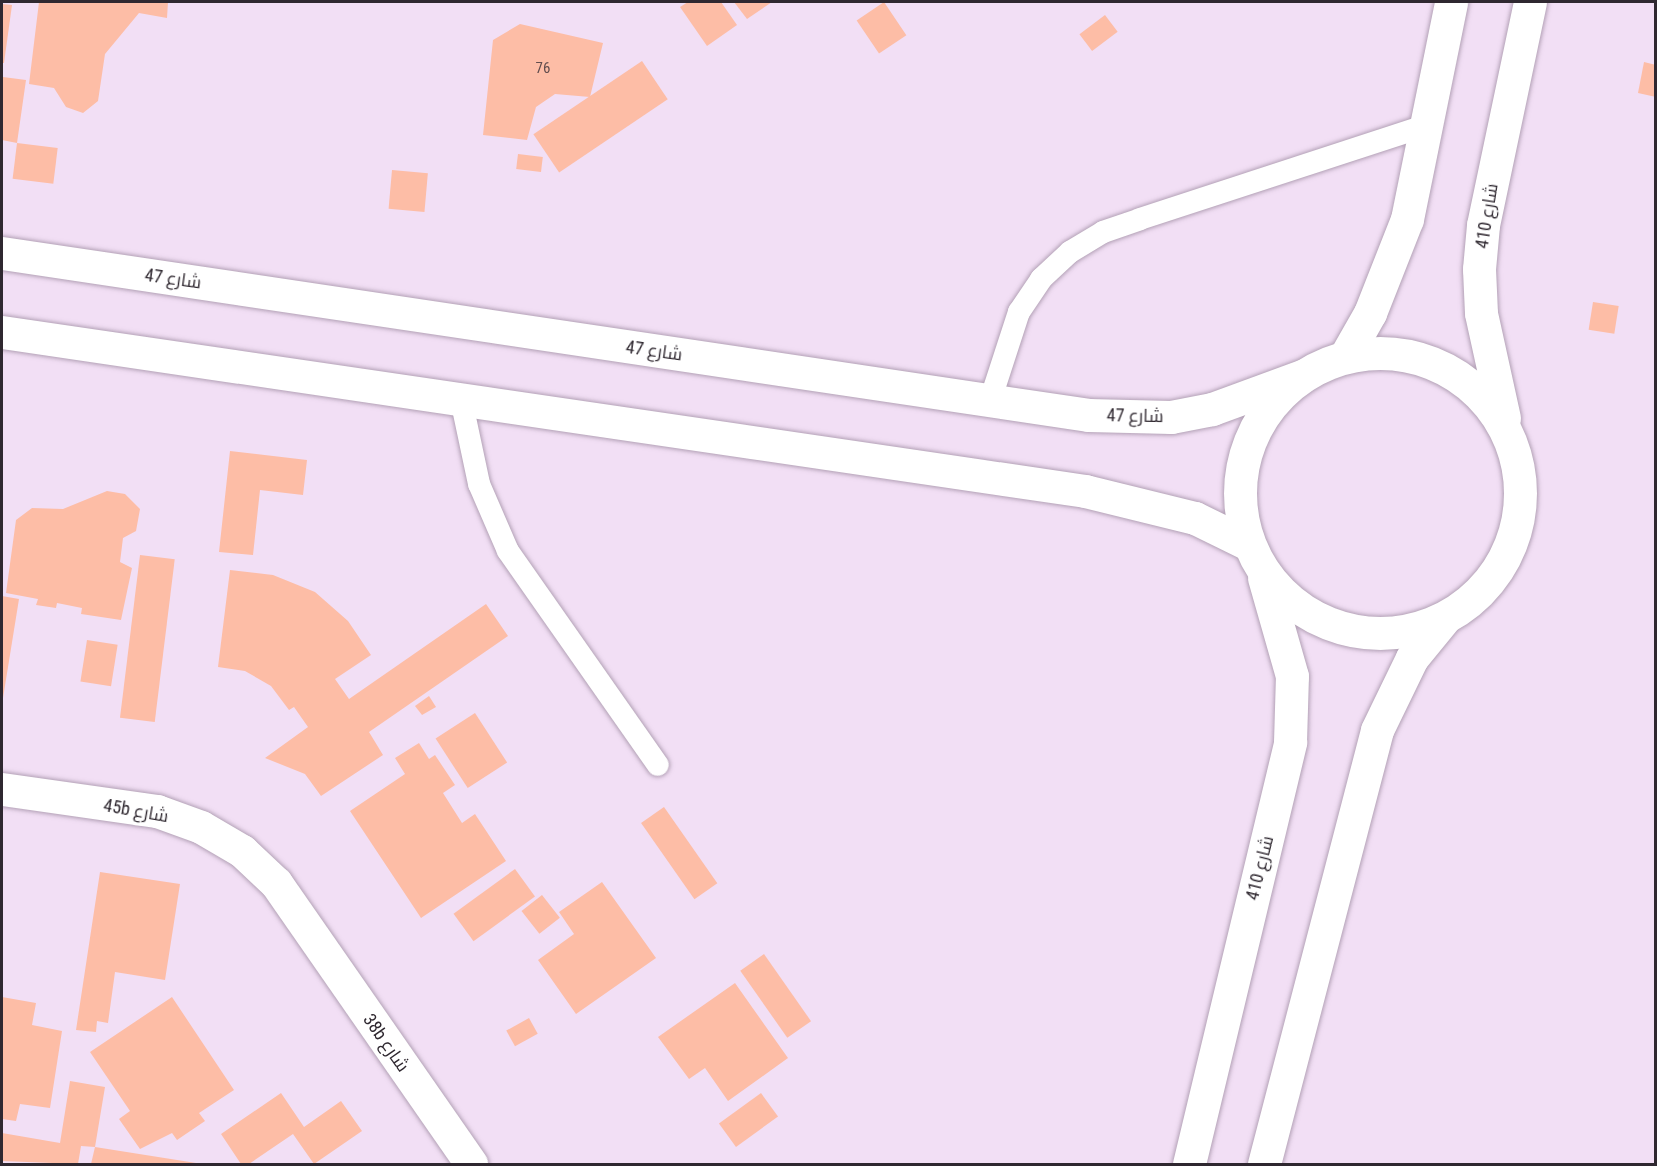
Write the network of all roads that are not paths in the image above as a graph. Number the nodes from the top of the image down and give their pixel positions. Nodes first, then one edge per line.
1 (1450, 2) edge
2 (1530, 2) edge
3 (1428, 125) junction
4 (2, 254) edge
5 (2, 332) edge
6 (1345, 357) junction
7 (1302, 376) junction
8 (461, 399) junction
9 (990, 401) junction
10 (1508, 431) junction
11 (1255, 557) junction
12 (1444, 619) junction
13 (658, 765) dead end
14 (2, 789) edge
15 (302, 921) joint
16 (471, 1164) edge
17 (1189, 1164) edge
18 (1264, 1164) edge

1 - 3 street
2 - 10 street, شارع 410
3 - 6 street
3 - 9 lane
4 - 9 street, شارع 47
5 - 8 street
6 - 7 street, شارع 47
6 - 10 street, شارع 47
7 - 9 street, شارع 47
7 - 11 street, شارع 410
8 - 11 street
8 - 13 lane
10 - 12 street, شارع 410
11 - 12 street
11 - 17 street, شارع 410
12 - 18 street
14 - 15 street, 45b شارع
15 - 16 street, 38b شارع

